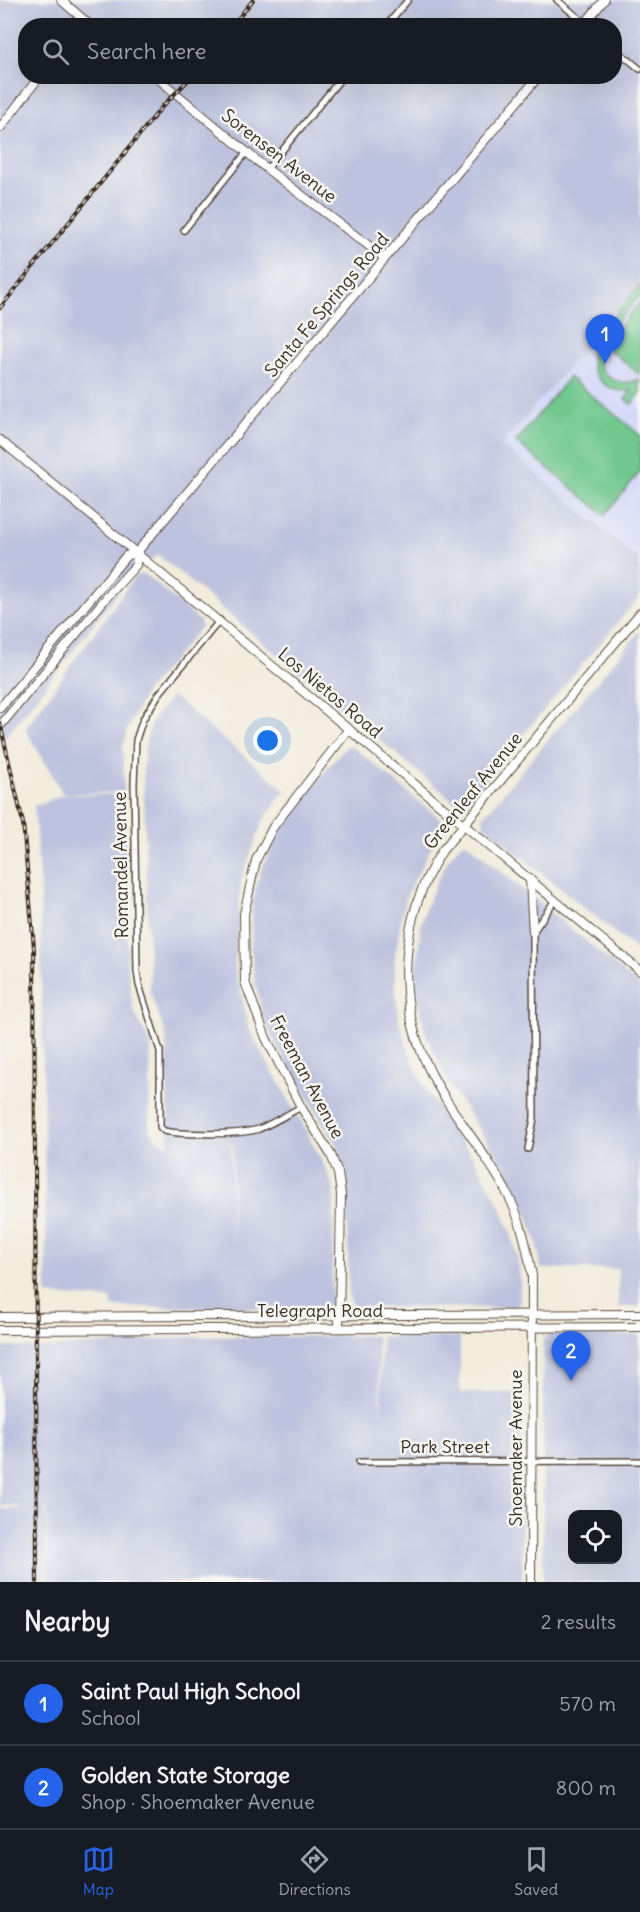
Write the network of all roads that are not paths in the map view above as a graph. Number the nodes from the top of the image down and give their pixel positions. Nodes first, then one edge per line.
1 (61, 0) edge
2 (408, 0) edge
3 (557, 0) edge
4 (604, 0) edge
5 (79, 18) edge
6 (393, 18) edge
7 (577, 18) edge
8 (590, 18) edge
9 (622, 54) edge
10 (640, 69) edge
11 (34, 84) edge
12 (165, 84) edge
13 (336, 84) edge
14 (533, 84) edge
15 (0, 128) edge
16 (247, 152) junction
17 (267, 169) junction
18 (183, 230) dead end
19 (385, 258) junction
20 (0, 440) edge
21 (137, 552) junction
22 (640, 613) edge
23 (76, 617) junction
24 (220, 620) junction
25 (84, 624) junction
26 (0, 708) edge
27 (0, 726) edge
28 (349, 729) junction
29 (462, 824) junction
30 (530, 879) junction
31 (555, 900) junction
32 (532, 932) junction
33 (640, 971) edge
34 (301, 1107) junction
35 (528, 1149) dead end
36 (532, 1314) junction
37 (640, 1314) edge
38 (340, 1315) junction
39 (0, 1317) edge
40 (339, 1327) junction
41 (640, 1327) edge
42 (532, 1328) junction
43 (0, 1330) edge
44 (640, 1461) edge
45 (359, 1462) dead end
46 (531, 1462) junction
47 (531, 1582) edge

1 - 5 main road
2 - 6 street
3 - 7 street
4 - 8 main road
9 - 10 street
11 - 15 main road
12 - 16 main road, Sorensen Avenue
13 - 17 street
14 - 19 main road, Santa Fe Springs Road
16 - 17 main road, Sorensen Avenue
16 - 18 street
17 - 19 main road, Sorensen Avenue
19 - 21 main road, Santa Fe Springs Road
20 - 21 main road, Los Nietos Road
21 - 23 main road, Santa Fe Springs Road
21 - 24 main road, Los Nietos Road
21 - 25 main road, Santa Fe Springs Road
22 - 29 main road, Greenleaf Avenue
23 - 25 main road
23 - 26 main road, Santa Fe Springs Road
24 - 28 main road, Los Nietos Road
24 - 34 street, Romandel Avenue
25 - 27 main road, Santa Fe Springs Road
28 - 29 main road, Los Nietos Road
28 - 34 main road, Freeman Avenue
29 - 30 main road, Los Nietos Road
29 - 36 main road, Greenleaf Avenue
30 - 31 main road, Los Nietos Road
30 - 32 main road
31 - 32 street
31 - 33 main road, Los Nietos Road
32 - 35 street
34 - 38 main road, Freeman Avenue
36 - 37 main road, Telegraph Road
36 - 38 main road, Telegraph Road
36 - 42 main road, Shoemaker Avenue
38 - 39 main road, Telegraph Road
38 - 40 main road, Freeman Avenue
40 - 42 main road, Telegraph Road
40 - 43 main road, Telegraph Road
41 - 42 main road, Telegraph Road
42 - 46 main road, Shoemaker Avenue
44 - 46 street, Park Street
45 - 46 street, Park Street
46 - 47 main road, Shoemaker Avenue

